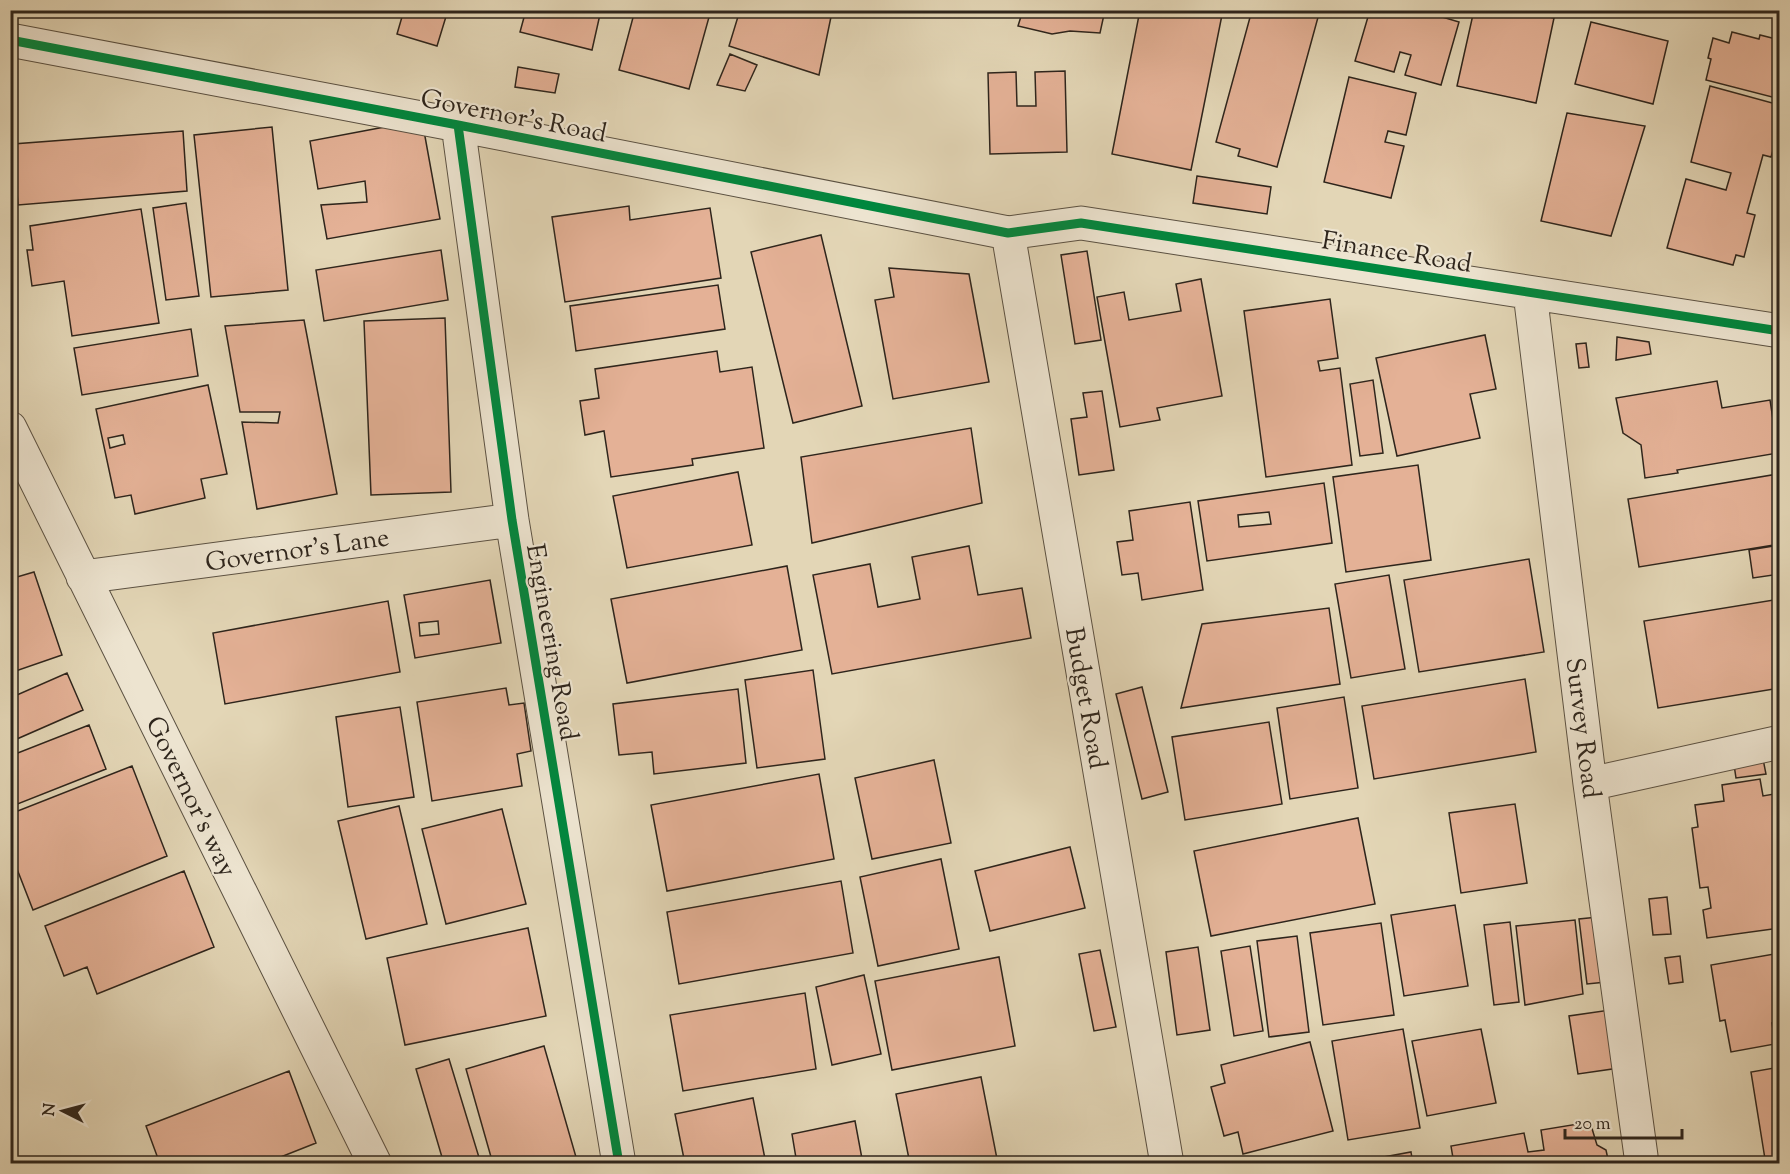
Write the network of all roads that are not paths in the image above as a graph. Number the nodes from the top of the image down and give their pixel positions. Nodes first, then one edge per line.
1 (10, 40) edge
2 (458, 125) junction
3 (1008, 233) junction
4 (1530, 293) junction
5 (1779, 331) edge
6 (10, 428) edge
7 (512, 520) junction
8 (83, 578) junction
9 (1779, 742) edge
10 (1590, 784) junction
11 (375, 1164) edge
12 (620, 1164) edge
13 (1167, 1164) edge
14 (1640, 1164) edge

1 - 2 street, Governor's Road
2 - 3 street, Governor's Road
2 - 7 street, Engineering Road
3 - 4 street, Finance Road
3 - 13 street, Budget Road
4 - 5 street, Finance Road
4 - 10 street, Survey Road
6 - 8 street, Governor's way
7 - 8 street, Governor's Lane
7 - 12 street, Engineering Road
8 - 11 street, Governor's way
9 - 10 street
10 - 14 street, Survey Road

